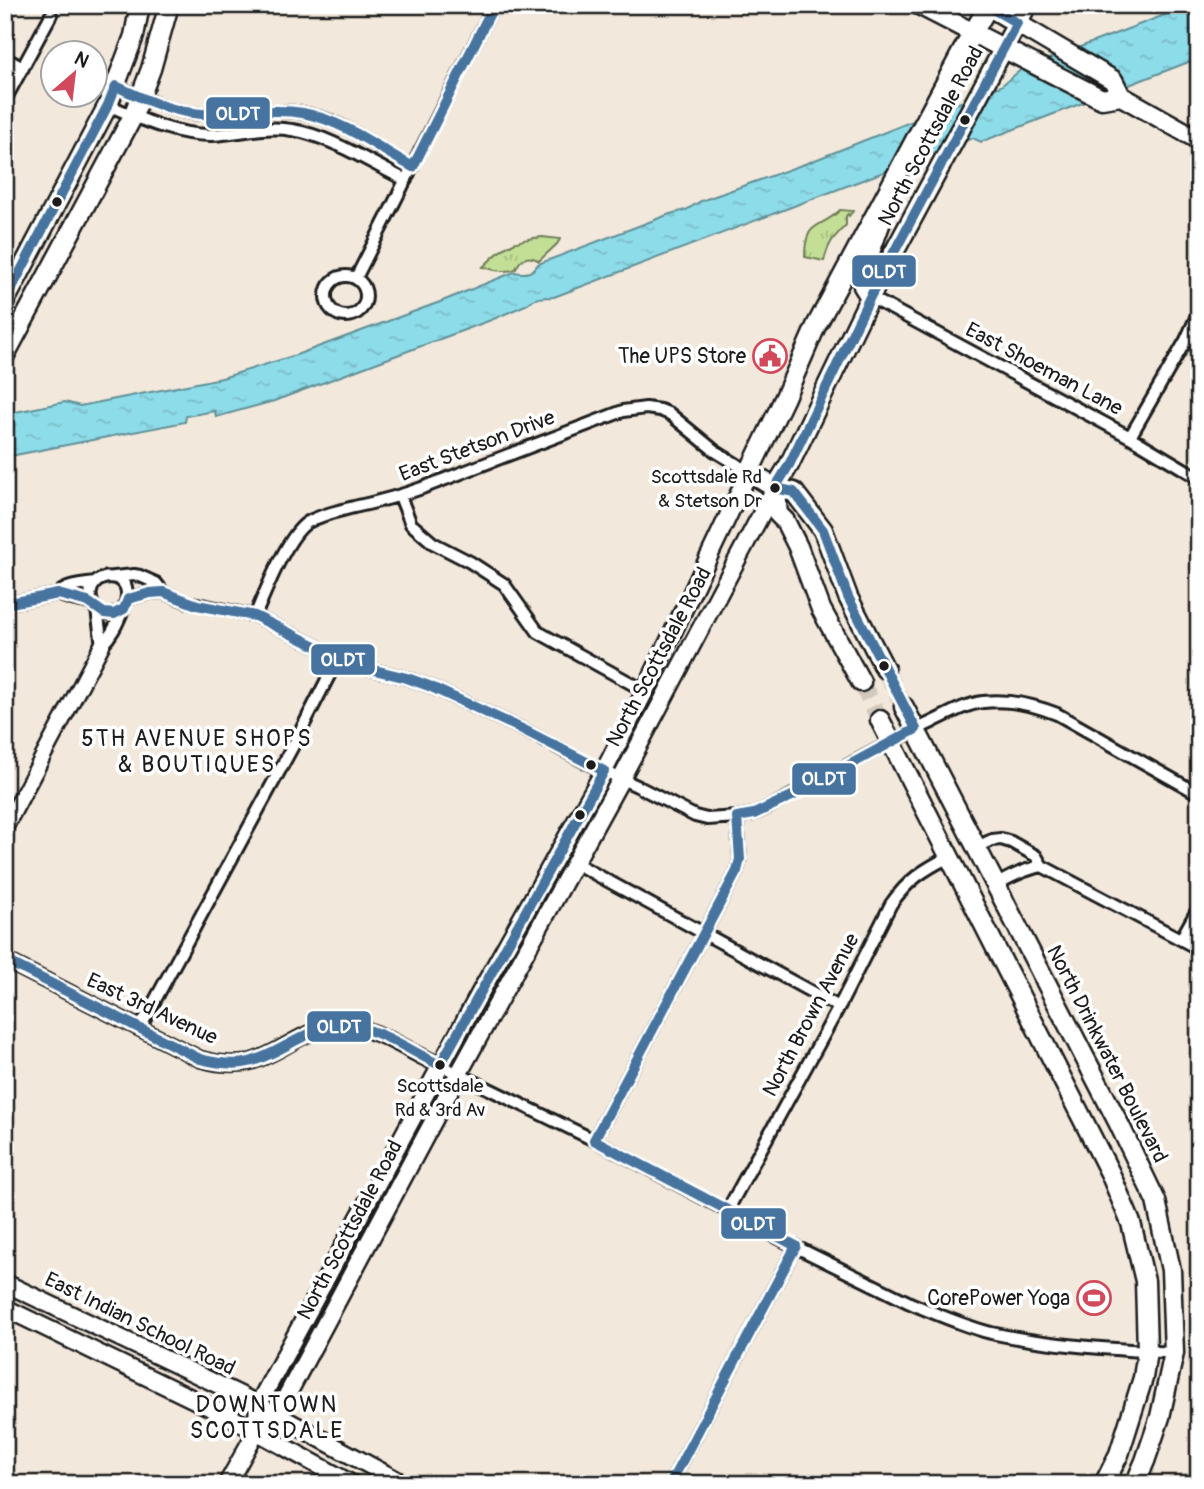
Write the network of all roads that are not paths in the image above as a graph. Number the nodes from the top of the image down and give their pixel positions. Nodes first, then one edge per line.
1 (140, 5) edge
2 (169, 5) edge
3 (494, 5) edge
4 (919, 5) edge
5 (1027, 5) edge
6 (988, 6) edge
7 (51, 15) dead end
8 (1017, 23) junction
9 (973, 33) junction
10 (1012, 52) junction
11 (5, 58) edge
12 (23, 68) junction
13 (116, 86) junction
14 (1121, 96) junction
15 (140, 97) junction
16 (5, 100) edge
17 (108, 106) joint
18 (107, 108) edge
19 (133, 116) junction
20 (1199, 140) edge
21 (413, 167) junction
22 (406, 180) junction
23 (886, 194) junction
24 (356, 278) dead end
25 (870, 297) junction
26 (5, 301) edge
27 (1199, 311) edge
28 (5, 355) edge
29 (1130, 437) junction
30 (749, 472) junction
31 (1199, 478) edge
32 (775, 488) junction
33 (400, 496) junction
34 (114, 577) junction
35 (94, 583) junction
36 (163, 592) junction
37 (58, 594) junction
38 (5, 604) edge
39 (126, 604) junction
40 (95, 607) junction
41 (255, 616) junction
42 (102, 645) junction
43 (338, 658) junction
44 (885, 669) tunnel mouth
45 (861, 682) tunnel mouth
46 (645, 691) junction
47 (904, 707) tunnel mouth
48 (880, 720) tunnel mouth
49 (916, 729) junction
50 (891, 743) junction
51 (604, 771) junction
52 (621, 779) junction
53 (1199, 793) edge
54 (737, 817) junction
55 (5, 828) edge
56 (977, 847) junction
57 (949, 857) junction
58 (575, 863) junction
59 (1042, 866) junction
60 (996, 885) junction
61 (1199, 906) edge
62 (705, 934) junction
63 (1181, 939) junction
64 (1199, 948) edge
65 (5, 960) edge
66 (839, 1007) junction
67 (140, 1028) junction
68 (440, 1065) junction
69 (459, 1073) junction
70 (594, 1140) junction
71 (727, 1211) junction
72 (796, 1246) junction
73 (5, 1283) edge
74 (5, 1308) edge
75 (69, 1312) junction
76 (59, 1334) junction
77 (1147, 1351) junction
78 (1174, 1353) junction
79 (258, 1405) junction
80 (276, 1415) junction
81 (256, 1432) junction
82 (228, 1484) edge
83 (352, 1484) edge
84 (404, 1484) edge
85 (670, 1484) edge
86 (1104, 1484) edge
87 (1135, 1484) edge

1 - 13 main road
2 - 15 main road
3 - 21 street
4 - 9 main road
5 - 8 main road, North Scottsdale Road
6 - 8 main road
6 - 9 main road, North Scottsdale Road
7 - 12 street
8 - 10 main road, North Scottsdale Road
8 - 14 main road
9 - 10 main road
9 - 23 main road, North Scottsdale Road
10 - 14 main road
10 - 25 main road, North Scottsdale Road
11 - 12 street
12 - 16 street
13 - 15 street
13 - 17 main road
14 - 20 main road
15 - 19 main road
15 - 21 street
17 - 19 street
18 - 26 main road
19 - 22 street
19 - 28 main road
21 - 22 street
22 - 24 street
23 - 25 main road
23 - 30 main road, North Scottsdale Road
25 - 29 street, East Shoeman Lane
25 - 32 main road, North Scottsdale Road
27 - 29 street
29 - 31 street, East Shoeman Lane
30 - 32 main road
30 - 33 street, East Stetson Drive
30 - 46 main road, North Scottsdale Road
32 - 44 main road
32 - 45 main road
32 - 52 main road, North Scottsdale Road
33 - 41 street, East Stetson Drive
33 - 46 street
34 - 35 street
34 - 36 street
34 - 39 street
35 - 37 street
35 - 40 street
36 - 39 street
36 - 41 street
37 - 38 street
37 - 40 street
39 - 40 street
39 - 42 street
40 - 42 street
41 - 43 street
42 - 55 street
43 - 51 street
43 - 67 street
46 - 51 main road, North Scottsdale Road
47 - 49 main road, North Drinkwater Boulevard
48 - 50 main road
49 - 50 street
49 - 53 street
49 - 56 main road, North Drinkwater Boulevard
50 - 54 street
50 - 57 main road
51 - 52 street
51 - 68 main road, North Scottsdale Road
52 - 54 street
52 - 58 main road, North Scottsdale Road
54 - 62 street
56 - 59 street
56 - 60 main road, North Drinkwater Boulevard
57 - 66 street, North Brown Avenue
57 - 77 main road
58 - 62 street
58 - 69 main road, North Scottsdale Road
59 - 60 street
59 - 63 street
60 - 78 main road, North Drinkwater Boulevard
61 - 63 street
62 - 66 street
62 - 70 street
63 - 64 street
65 - 67 street, East 3rd Avenue
66 - 71 street, North Brown Avenue
67 - 68 street, East 3rd Avenue
68 - 69 street, East 3rd Avenue
68 - 79 main road, North Scottsdale Road
69 - 70 street, East 3rd Avenue
69 - 80 main road, North Scottsdale Road
70 - 71 street, East 3rd Avenue
71 - 72 street, East 3rd Avenue
72 - 77 street, East 3rd Avenue
72 - 85 street
73 - 75 main road, East Indian School Road
74 - 76 main road, East Indian School Road
75 - 76 main road
75 - 79 main road, East Indian School Road
76 - 81 main road, East Indian School Road
77 - 78 street, East 3rd Avenue
77 - 86 main road
78 - 87 main road, North Drinkwater Boulevard
79 - 80 main road, East Indian School Road
79 - 81 main road, North Scottsdale Road
80 - 81 main road, North Scottsdale Road
80 - 84 main road, East Indian School Road
81 - 82 main road, North Scottsdale Road
81 - 83 main road, East Indian School Road

